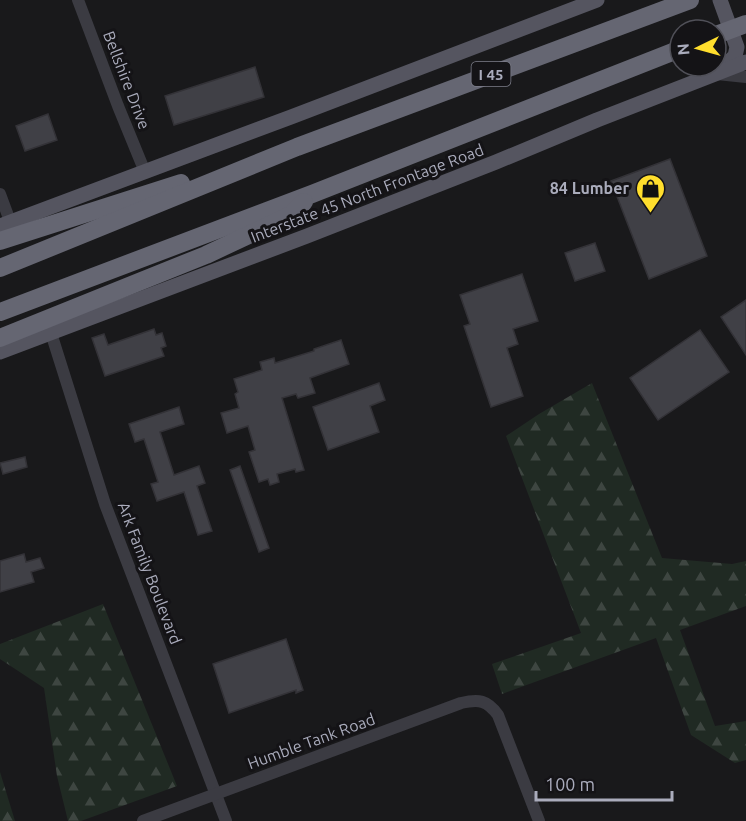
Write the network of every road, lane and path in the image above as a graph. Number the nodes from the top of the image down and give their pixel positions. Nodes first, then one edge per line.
1 (78, 0) edge
2 (597, 0) edge
3 (720, 0) edge
4 (687, 1) edge
5 (727, 18) edge
6 (728, 22) edge
7 (746, 24) edge
8 (728, 31) edge
9 (668, 54) edge
10 (746, 62) edge
11 (728, 63) edge
12 (728, 69) edge
13 (728, 75) edge
14 (746, 77) edge
15 (706, 78) edge
16 (297, 147) junction
17 (146, 172) junction
18 (0, 194) edge
19 (312, 194) junction
20 (5, 224) edge
21 (0, 241) edge
22 (0, 268) edge
23 (0, 312) edge
24 (51, 333) junction
25 (0, 338) edge
26 (0, 352) edge
27 (216, 794) junction
28 (143, 821) edge
29 (226, 821) edge
30 (539, 821) edge

1 - 17 street, Bellshire Drive
2 - 17 main road
3 - 5 main road
4 - 16 highway, I 45
6 - 11 main road
7 - 8 highway, bridge
9 - 19 highway
10 - 12 main road, Interstate 45 North Frontage Road
13 - 14 street
15 - 24 main road, Interstate 45 North Frontage Road
16 - 21 highway
16 - 22 highway, I 45
17 - 20 main road
18 - 20 street
19 - 23 highway
19 - 25 highway
24 - 26 main road, Interstate 45 North Frontage Road
24 - 27 street, Ark Family Boulevard
27 - 28 street, Humble Tank Road
27 - 29 street, Ark Family Boulevard
27 - 30 street, Humble Tank Road

